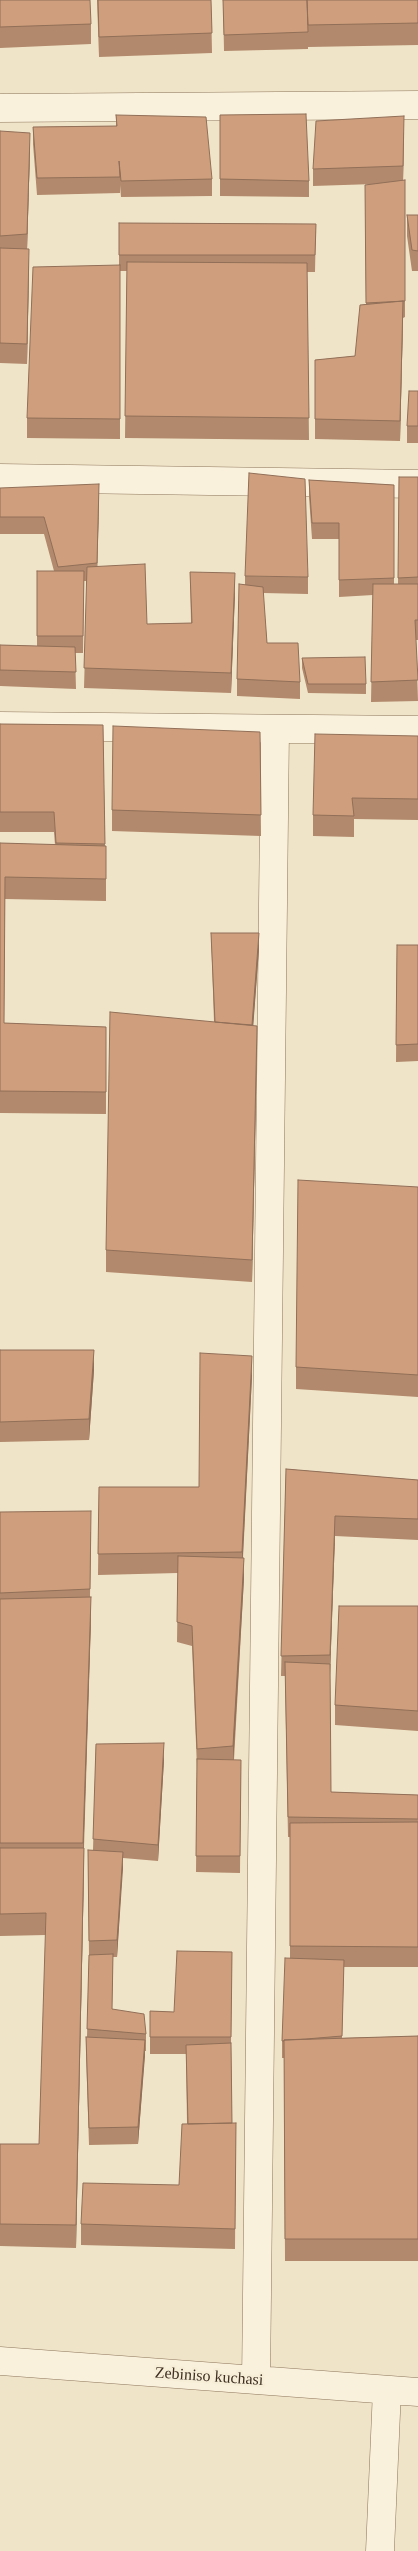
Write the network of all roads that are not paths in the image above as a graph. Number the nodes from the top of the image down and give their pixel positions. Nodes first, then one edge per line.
1 (418, 105) edge
2 (0, 108) edge
3 (0, 478) edge
4 (418, 484) edge
5 (0, 726) edge
6 (276, 730) junction
7 (418, 730) edge
8 (0, 2361) edge
9 (256, 2380) junction
10 (387, 2390) junction
11 (418, 2392) edge
12 (380, 2551) edge

1 - 2 street
3 - 4 street
5 - 6 street
6 - 7 street
6 - 9 street
8 - 9 street, Zebiniso kuchasi
9 - 10 street, Zebiniso kuchasi
10 - 11 street, Zebiniso kuchasi
10 - 12 street

